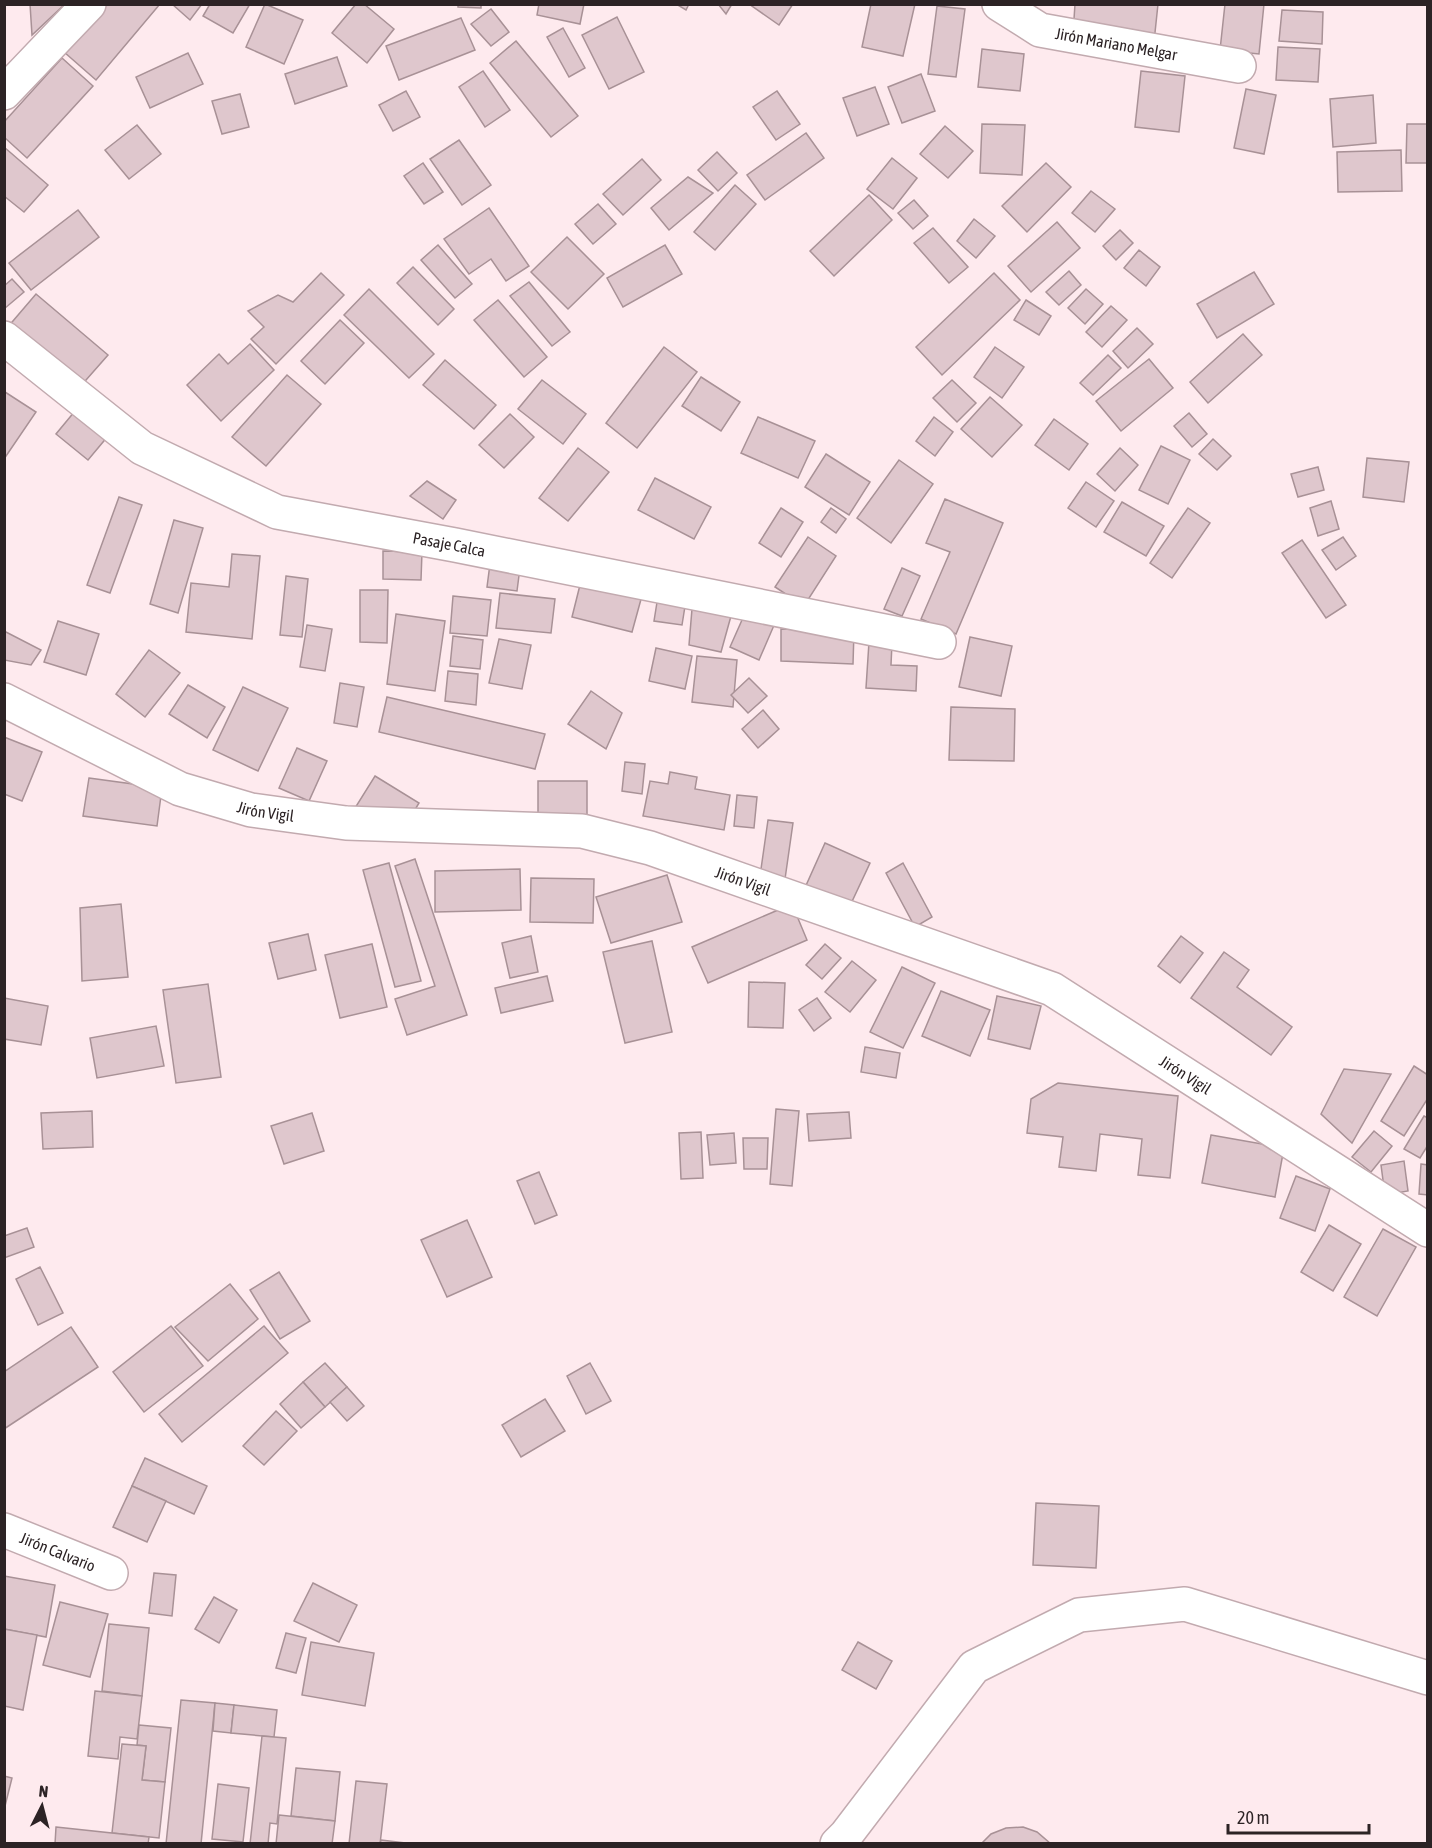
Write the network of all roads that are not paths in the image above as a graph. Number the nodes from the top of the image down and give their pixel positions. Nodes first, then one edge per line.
1 (89, 4) edge
2 (999, 4) edge
3 (1239, 66) dead end
4 (4, 93) edge
5 (4, 338) edge
6 (939, 642) dead end
7 (4, 700) edge
8 (1428, 1230) edge
9 (4, 1530) edge
10 (111, 1573) dead end
11 (1428, 1678) edge
12 (837, 1844) edge

1 - 4 street
2 - 3 street, Jirón Mariano Melgar
5 - 6 street, Pasaje Calca
7 - 8 street, Jirón Vigil
9 - 10 street, Jirón Calvario
11 - 12 street

